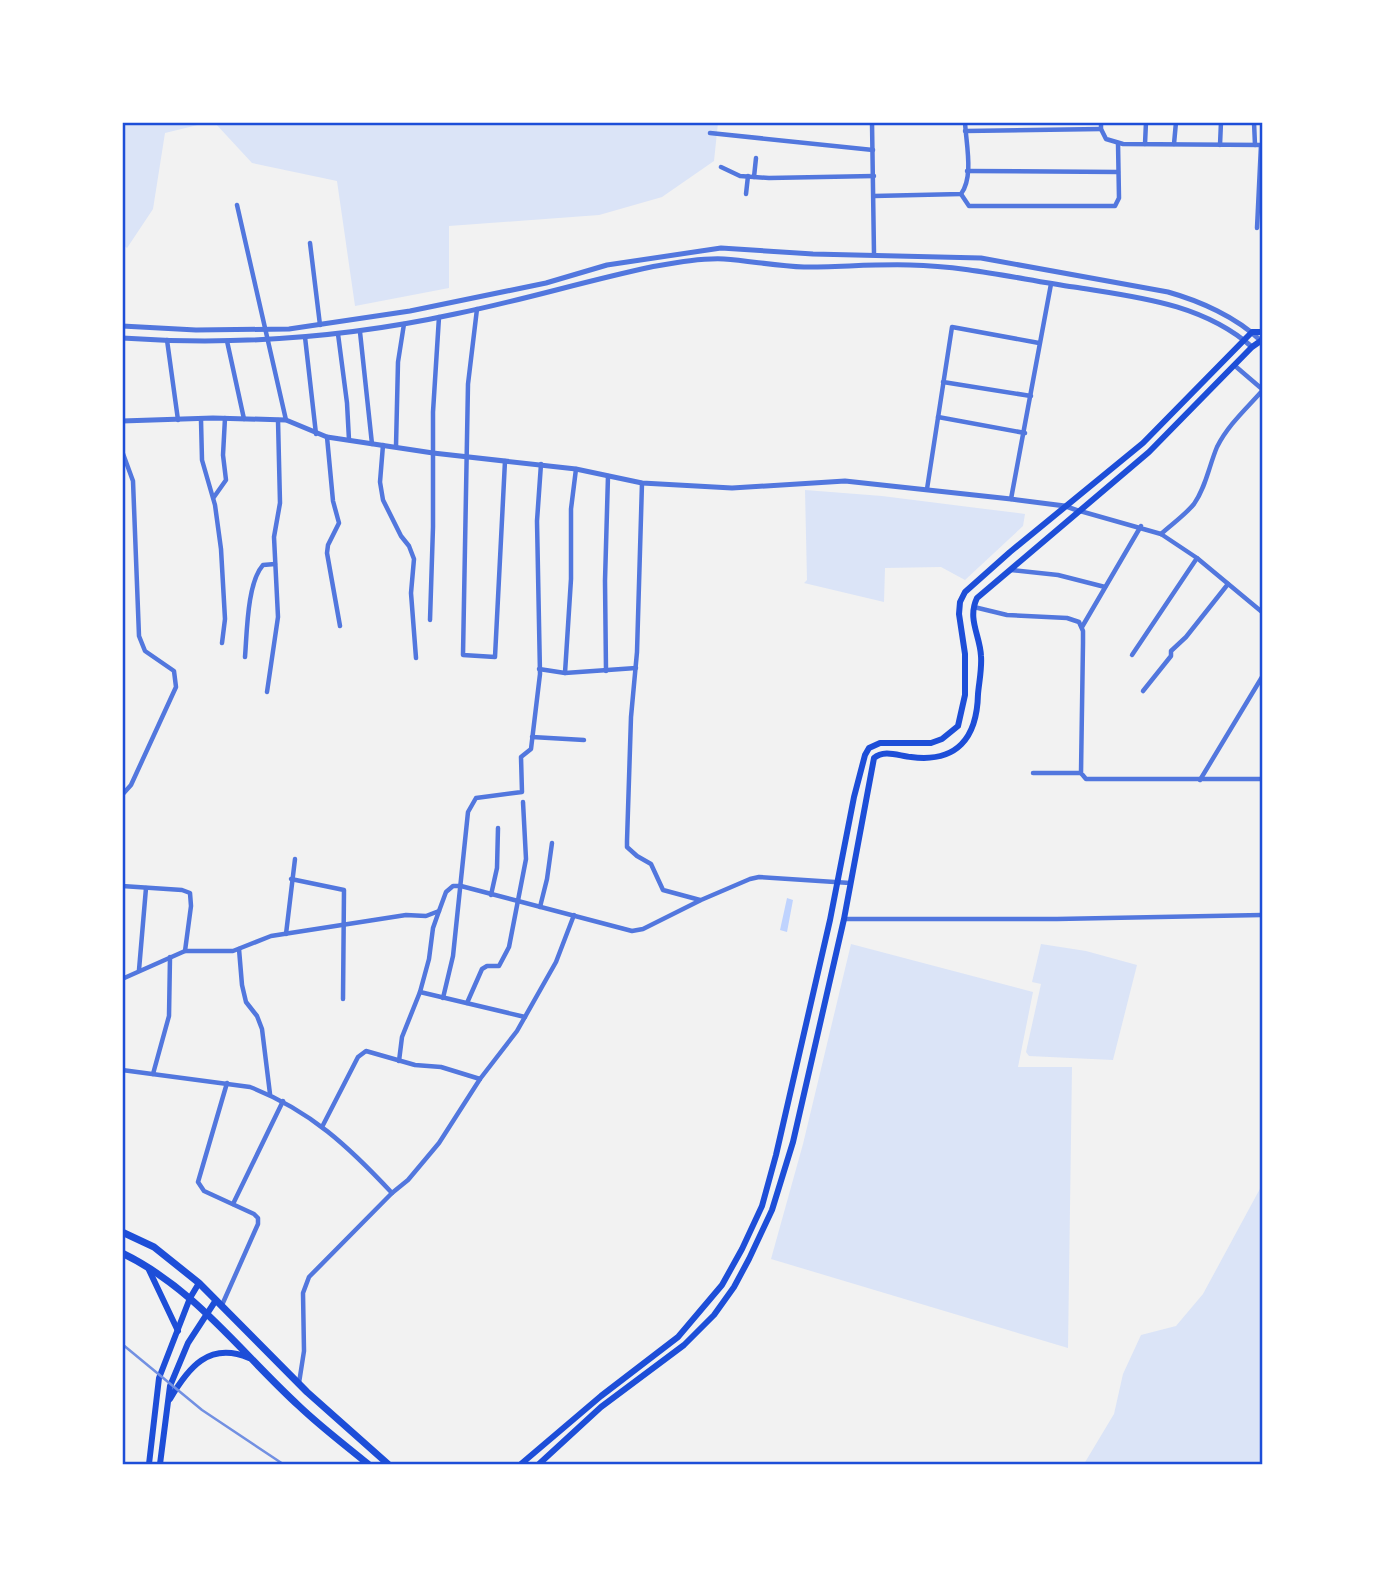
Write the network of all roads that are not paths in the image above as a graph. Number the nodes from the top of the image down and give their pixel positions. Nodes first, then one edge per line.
1 (872, 122) edge
2 (965, 122) edge
3 (1146, 122) edge
4 (1176, 122) edge
5 (1221, 122) edge
6 (1254, 122) edge
7 (1101, 126) edge
8 (965, 131) junction
9 (710, 133) dead end
10 (1118, 143) junction
11 (1145, 144) junction
12 (1174, 144) junction
13 (1220, 145) junction
14 (1260, 145) edge
15 (873, 150) junction
16 (756, 158) dead end
17 (721, 167) dead end
18 (967, 171) junction
19 (1118, 172) junction
20 (874, 176) junction
21 (751, 177) junction
22 (746, 194) dead end
23 (961, 194) junction
24 (874, 196) junction
25 (237, 205) dead end
26 (1257, 228) dead end
27 (310, 243) dead end
28 (874, 254) junction
29 (584, 272) junction
30 (587, 282) junction
31 (1051, 284) junction
32 (477, 309) junction
33 (439, 317) junction
34 (404, 324) junction
35 (320, 325) junction
36 (122, 326) edge
37 (266, 329) junction
38 (360, 332) junction
39 (1252, 332) junction
40 (1262, 332) edge
41 (338, 334) junction
42 (305, 337) junction
43 (122, 338) edge
44 (167, 340) junction
45 (1245, 340) junction
46 (1261, 340) edge
47 (226, 341) junction
48 (269, 341) junction
49 (1039, 343) junction
50 (1252, 347) junction
51 (1234, 365) junction
52 (943, 382) junction
53 (1262, 390) edge
54 (1031, 396) junction
55 (938, 417) junction
56 (225, 418) junction
57 (244, 419) junction
58 (178, 420) junction
59 (201, 420) junction
60 (278, 420) junction
61 (286, 420) junction
62 (122, 421) edge
63 (1025, 433) junction
64 (316, 434) junction
65 (327, 437) junction
66 (349, 440) junction
67 (372, 444) junction
68 (383, 445) junction
69 (396, 446) junction
70 (122, 451) edge
71 (433, 453) junction
72 (468, 456) junction
73 (505, 460) junction
74 (541, 464) junction
75 (576, 469) junction
76 (608, 476) junction
77 (642, 483) junction
78 (926, 489) junction
79 (213, 498) junction
80 (1012, 499) junction
81 (1065, 506) junction
82 (1079, 510) junction
83 (1140, 526) junction
84 (1161, 534) junction
85 (1197, 558) junction
86 (275, 564) junction
87 (1010, 569) junction
88 (1228, 584) junction
89 (1105, 587) junction
90 (973, 607) junction
91 (1262, 612) edge
92 (430, 620) dead end
93 (340, 626) dead end
94 (1082, 628) junction
95 (222, 643) dead end
96 (1132, 655) dead end
97 (245, 657) dead end
98 (416, 658) dead end
99 (636, 668) junction
100 (539, 669) junction
101 (606, 671) junction
102 (565, 673) junction
103 (1262, 677) edge
104 (1143, 691) dead end
105 (267, 692) dead end
106 (532, 737) junction
107 (584, 740) dead end
108 (1033, 773) dead end
109 (1081, 773) junction
110 (1262, 779) edge
111 (1200, 781) junction
112 (122, 795) edge
113 (523, 802) dead end
114 (498, 828) dead end
115 (552, 843) dead end
116 (295, 859) dead end
117 (292, 879) junction
118 (837, 882) junction
119 (850, 883) junction
120 (122, 886) edge
121 (461, 886) junction
122 (146, 888) junction
123 (491, 895) junction
124 (701, 900) junction
125 (518, 902) junction
126 (540, 907) junction
127 (439, 911) junction
128 (574, 915) junction
129 (1262, 915) edge
130 (844, 919) junction
131 (343, 924) junction
132 (286, 934) junction
133 (239, 950) junction
134 (185, 951) junction
135 (170, 957) junction
136 (139, 970) junction
137 (122, 979) edge
138 (420, 992) junction
139 (443, 998) junction
140 (343, 999) dead end
141 (467, 1003) junction
142 (525, 1017) junction
143 (399, 1061) junction
144 (122, 1070) edge
145 (153, 1074) junction
146 (481, 1079) junction
147 (227, 1083) junction
148 (270, 1094) junction
149 (790, 1098) junction
150 (283, 1100) junction
151 (801, 1102) junction
152 (322, 1127) junction
153 (392, 1193) junction
154 (233, 1204) junction
155 (122, 1232) edge
156 (122, 1252) edge
157 (147, 1266) junction
158 (199, 1283) junction
159 (190, 1298) junction
160 (219, 1303) junction
161 (207, 1312) junction
162 (178, 1331) junction
163 (251, 1359) junction
164 (299, 1384) junction
165 (169, 1401) junction
166 (149, 1465) edge
167 (160, 1465) edge
168 (368, 1465) edge
169 (388, 1465) edge
170 (521, 1465) edge
171 (539, 1465) edge

1 - 15 street
2 - 8 street
3 - 11 street
4 - 12 street
5 - 13 street
6 - 14 street
7 - 8 street
7 - 10 street
8 - 18 street
9 - 15 street
10 - 11 street
10 - 19 street
11 - 12 street
12 - 13 street
13 - 14 street
14 - 26 street
15 - 20 street
16 - 21 street
17 - 21 street
18 - 19 street
18 - 23 street
19 - 23 street
20 - 21 street
20 - 24 street
21 - 22 street
23 - 24 street
24 - 28 street
25 - 37 street
27 - 35 street
28 - 29 street
28 - 39 street
29 - 30 street
29 - 35 street
30 - 31 street
30 - 32 street
31 - 45 street
31 - 49 street
32 - 33 street
32 - 72 street
33 - 34 street
33 - 71 street
34 - 38 street
34 - 69 street
35 - 37 street
36 - 37 street
37 - 48 street
38 - 41 street
38 - 67 street
39 - 40 main road
39 - 45 main road
39 - 46 street
41 - 42 street
41 - 66 street
42 - 48 street
42 - 64 street
43 - 44 street
44 - 47 street
44 - 58 street
45 - 50 street
45 - 81 main road
46 - 50 main road
47 - 48 street
47 - 57 street
48 - 61 street
49 - 52 street
49 - 54 street
50 - 51 main road
51 - 53 street
51 - 82 main road
52 - 54 street
52 - 55 street
53 - 84 street
54 - 63 street
55 - 63 street
55 - 78 street
56 - 57 street
56 - 59 street
56 - 79 street
57 - 60 street
58 - 59 street
58 - 62 street
59 - 79 street
60 - 61 street
60 - 86 street
61 - 64 street
63 - 80 street
64 - 65 street
65 - 66 street
65 - 93 street
66 - 67 street
67 - 68 street
68 - 69 street
68 - 98 street
69 - 71 street
70 - 112 street
71 - 72 street
71 - 92 street
72 - 73 street
72 - 73 street
73 - 74 street
74 - 75 street
74 - 100 street
75 - 76 street
75 - 102 street
76 - 77 street
76 - 101 street
77 - 78 street
77 - 99 street
78 - 80 street
79 - 95 street
80 - 81 street
81 - 82 street
81 - 118 main road
82 - 83 street
82 - 87 main road
83 - 84 street
83 - 89 street
84 - 85 street
85 - 88 street
85 - 96 street
86 - 97 street
86 - 105 street
87 - 89 street
87 - 90 main road
88 - 91 street
88 - 104 street
89 - 94 street
90 - 94 street
90 - 119 main road
94 - 109 street
99 - 101 street
99 - 124 street
100 - 102 street
100 - 106 street
101 - 102 street
103 - 111 street
106 - 107 street
106 - 121 street
108 - 109 street
109 - 111 street
110 - 111 street
113 - 125 street
114 - 123 street
115 - 126 street
116 - 117 street
117 - 131 street
117 - 132 street
118 - 119 street
118 - 124 street
118 - 149 main road
119 - 130 main road
120 - 122 street
121 - 123 street
121 - 127 street
121 - 139 street
122 - 134 street
122 - 136 street
123 - 125 street
124 - 128 street
125 - 126 street
125 - 141 street
126 - 128 street
127 - 131 street
127 - 138 street
128 - 142 street
129 - 130 street
130 - 151 main road
131 - 132 street
131 - 140 street
132 - 133 street
133 - 134 street
133 - 148 street
134 - 135 street
135 - 136 street
135 - 145 street
136 - 137 street
138 - 139 street
138 - 143 street
139 - 141 street
141 - 142 street
142 - 146 street
143 - 146 street
143 - 152 street
144 - 145 street
145 - 147 street
146 - 153 street
147 - 148 street
147 - 154 street
148 - 150 street
149 - 151 main road
149 - 170 main road
150 - 152 street
150 - 154 street
151 - 171 main road
152 - 153 street
153 - 164 street
154 - 160 street
155 - 158 highway
156 - 157 highway
157 - 159 highway
157 - 162 main road
158 - 159 main road
158 - 160 highway
159 - 161 highway
159 - 162 main road
160 - 161 main road
160 - 164 highway
161 - 163 highway
161 - 165 main road
162 - 166 main road
163 - 165 main road
163 - 168 highway
164 - 169 highway
165 - 167 main road

